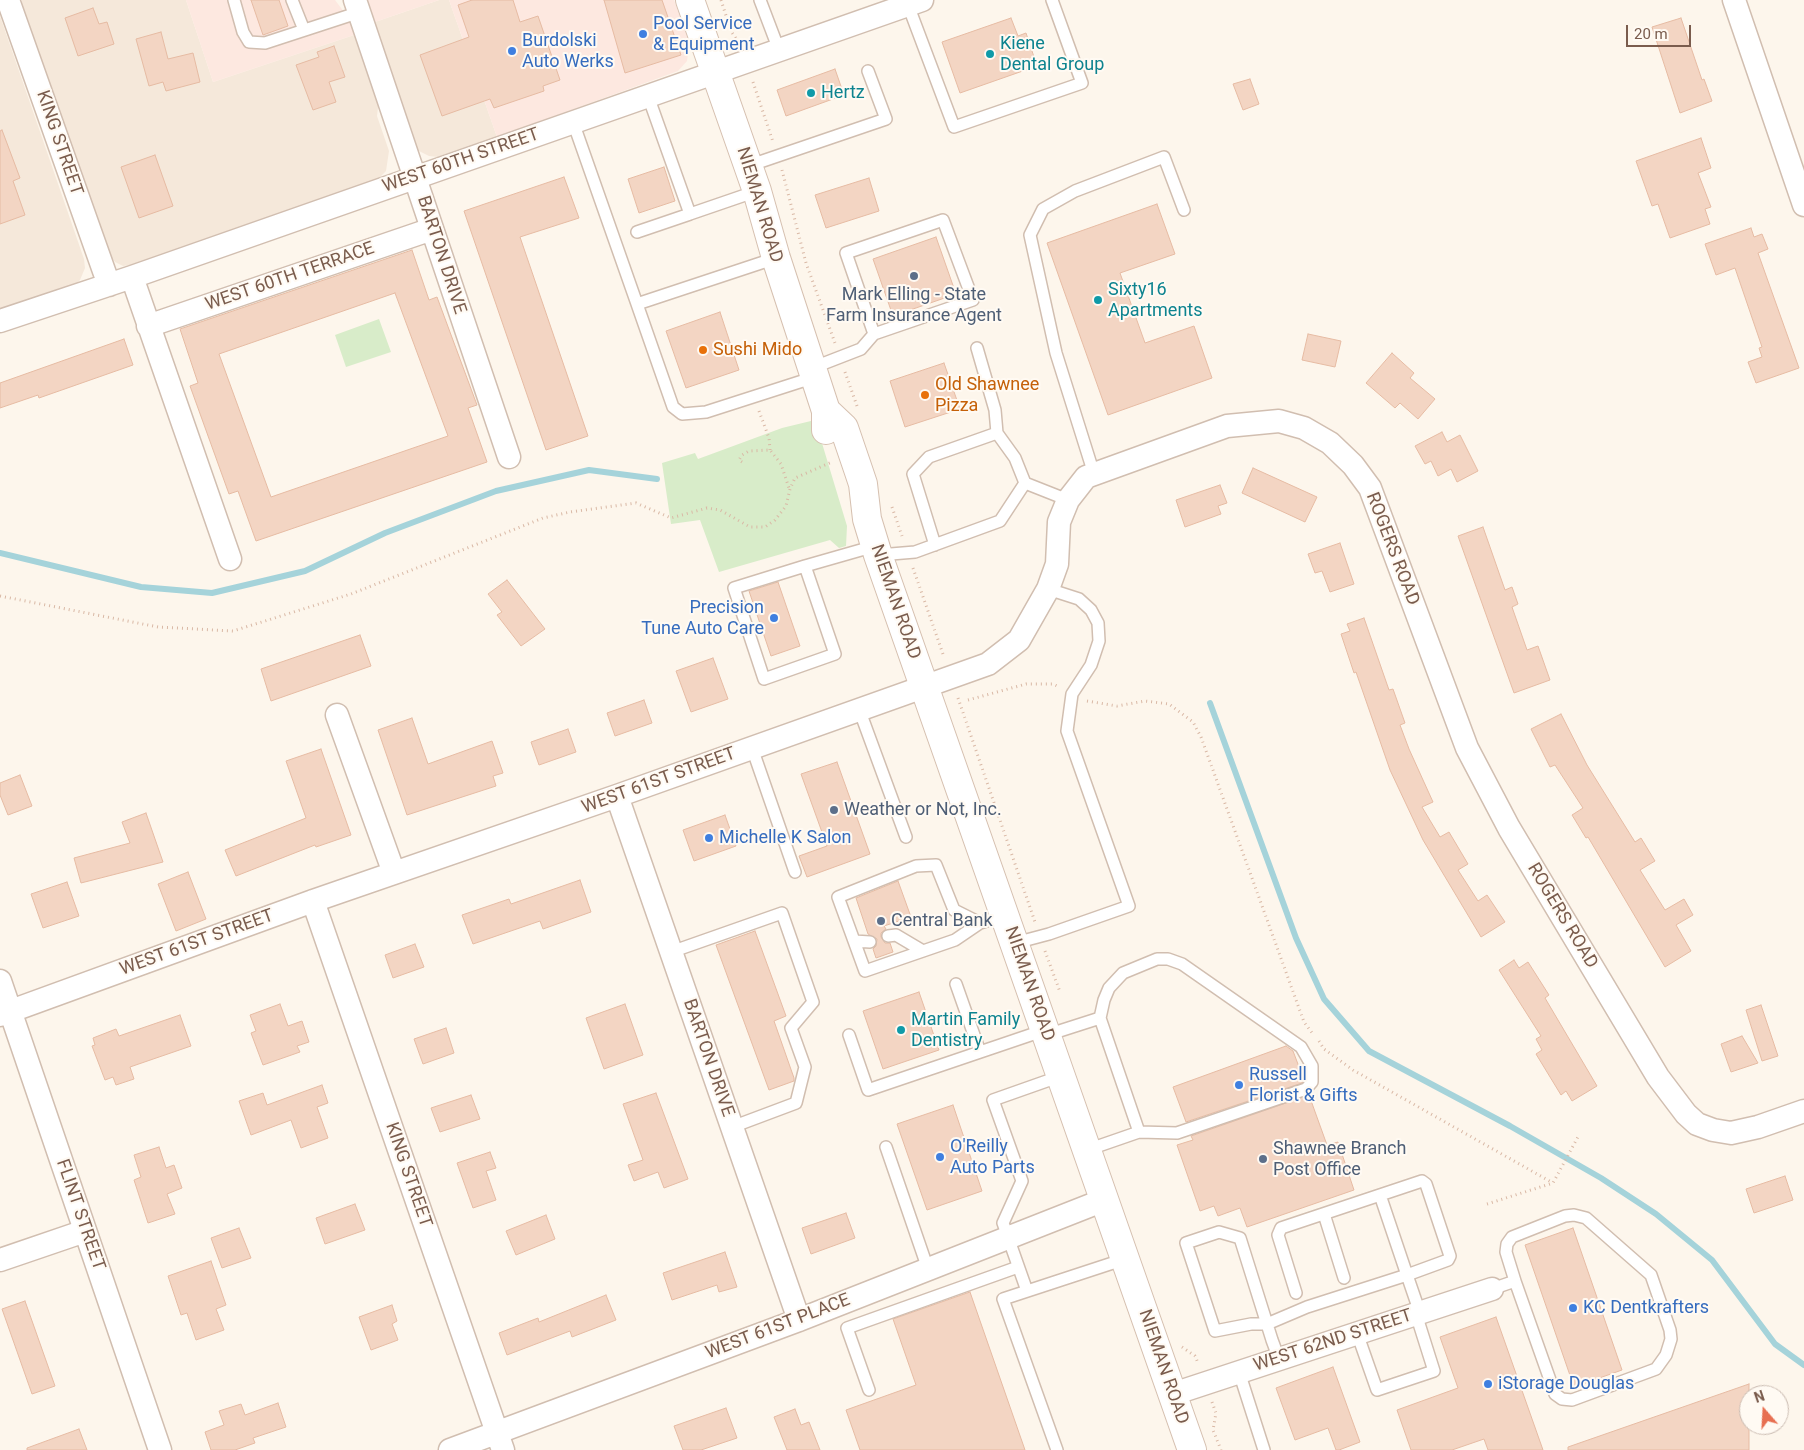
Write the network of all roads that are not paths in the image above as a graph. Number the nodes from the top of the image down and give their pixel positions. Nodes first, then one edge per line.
1 (8, 0) edge
2 (234, 0) edge
3 (292, 0) edge
4 (690, 0) edge
5 (760, 0) edge
6 (1052, 0) edge
7 (1734, 0) edge
8 (915, 2) edge
9 (357, 6) edge
10 (878, 7) edge
11 (304, 30) junction
12 (779, 50) junction
13 (868, 70) dead end
14 (716, 72) junction
15 (648, 96) junction
16 (573, 122) junction
17 (748, 166) junction
18 (416, 177) junction
19 (757, 192) junction
20 (1804, 205) edge
21 (1184, 210) dead end
22 (690, 214) junction
23 (432, 229) junction
24 (636, 232) dead end
25 (776, 258) junction
26 (132, 277) junction
27 (109, 285) junction
28 (637, 304) junction
29 (0, 321) edge
30 (148, 326) junction
31 (874, 334) junction
32 (977, 348) dead end
33 (814, 372) junction
34 (996, 433) junction
35 (509, 457) dead end
36 (1094, 474) junction
37 (1025, 483) junction
38 (1068, 500) junction
39 (935, 545) junction
40 (876, 551) junction
41 (230, 560) dead end
42 (805, 566) junction
43 (1048, 589) junction
44 (924, 686) junction
45 (859, 709) junction
46 (338, 715) dead end
47 (752, 748) junction
48 (617, 796) junction
49 (906, 837) dead end
50 (795, 872) dead end
51 (394, 873) junction
52 (313, 901) junction
53 (993, 919) junction
54 (888, 936) dead end
55 (1028, 940) junction
56 (854, 941) junction
57 (870, 942) dead end
58 (924, 951) junction
59 (671, 952) junction
60 (0, 981) edge
61 (956, 984) dead end
62 (5, 1013) edge
63 (1100, 1018) junction
64 (1054, 1030) junction
65 (849, 1035) dead end
66 (980, 1052) junction
67 (1061, 1076) junction
68 (1804, 1111) edge
69 (732, 1127) junction
70 (1139, 1132) junction
71 (886, 1147) dead end
72 (1087, 1150) junction
73 (1380, 1195) junction
74 (1104, 1200) junction
75 (1324, 1214) junction
76 (85, 1231) junction
77 (1008, 1238) junction
78 (1125, 1259) junction
79 (0, 1260) edge
80 (1018, 1267) junction
81 (928, 1269) junction
82 (1407, 1275) junction
83 (1344, 1278) dead end
84 (1515, 1281) junction
85 (1492, 1289) joint
86 (1027, 1291) junction
87 (1296, 1292) dead end
88 (1418, 1313) junction
89 (799, 1320) junction
90 (1267, 1324) junction
91 (1357, 1333) junction
92 (1279, 1359) junction
93 (1238, 1372) junction
94 (869, 1390) dead end
95 (1173, 1394) junction
96 (500, 1442) edge
97 (160, 1450) edge
98 (450, 1450) edge
99 (1057, 1450) edge
100 (1192, 1450) edge
101 (1264, 1450) edge

1 - 27 street, KING STREET
2 - 11 lane
3 - 11 lane
4 - 14 main road, NIEMAN ROAD
5 - 12 lane
6 - 8 lane
7 - 20 street
8 - 10 street, WEST 60TH STREET
9 - 11 lane
9 - 18 street, BARTON DRIVE
10 - 12 street, WEST 60TH STREET
12 - 14 street, WEST 60TH STREET
13 - 17 lane
14 - 15 street, WEST 60TH STREET
14 - 17 main road, NIEMAN ROAD
15 - 16 street, WEST 60TH STREET
15 - 22 lane
16 - 18 street, WEST 60TH STREET
16 - 28 lane
17 - 19 main road, NIEMAN ROAD
18 - 23 street, BARTON DRIVE
18 - 26 street, WEST 60TH STREET
19 - 22 lane
19 - 25 main road, NIEMAN ROAD
21 - 36 lane
22 - 24 lane
23 - 30 street, WEST 60TH TERRACE
23 - 35 street, BARTON DRIVE
25 - 28 lane
25 - 33 main road, NIEMAN ROAD
26 - 27 street, WEST 60TH STREET
26 - 30 street
27 - 29 street, WEST 60TH STREET
28 - 33 lane
30 - 41 street
31 - 31 lane
31 - 33 lane
32 - 34 lane
33 - 40 main road, NIEMAN ROAD
34 - 37 lane
34 - 39 lane
36 - 38 street, ROGERS ROAD
36 - 68 street, ROGERS ROAD
37 - 38 lane
37 - 39 lane
38 - 43 street, ROGERS ROAD
39 - 40 lane
40 - 42 lane
40 - 44 main road, NIEMAN ROAD
42 - 42 lane
43 - 44 street, ROGERS ROAD
43 - 55 lane
44 - 45 street, WEST 61ST STREET
44 - 53 main road, NIEMAN ROAD
45 - 47 street, WEST 61ST STREET
45 - 49 lane
46 - 51 street
47 - 48 street, WEST 61ST STREET
47 - 50 lane
48 - 51 street, WEST 61ST STREET
48 - 59 street, BARTON DRIVE
51 - 52 street, WEST 61ST STREET
52 - 62 street, WEST 61ST STREET
52 - 96 street, KING STREET
53 - 55 main road, NIEMAN ROAD
53 - 56 lane
53 - 58 lane
54 - 58 lane
55 - 64 main road, NIEMAN ROAD
56 - 57 lane
56 - 58 lane
59 - 69 street, BARTON DRIVE
59 - 69 lane
60 - 62 street, FLINT STREET
61 - 66 lane
62 - 76 street, FLINT STREET
63 - 64 lane
63 - 70 lane
63 - 70 lane
64 - 66 lane
64 - 67 main road, NIEMAN ROAD
65 - 66 lane
67 - 72 main road, NIEMAN ROAD
67 - 77 lane
69 - 89 street, BARTON DRIVE
70 - 72 lane
71 - 81 lane
72 - 74 main road, NIEMAN ROAD
73 - 75 lane
73 - 82 lane
73 - 82 lane
74 - 77 street, WEST 61ST PLACE
74 - 78 main road, NIEMAN ROAD
75 - 83 lane
75 - 87 lane
76 - 79 street
76 - 97 street, FLINT STREET
77 - 80 lane
77 - 81 street, WEST 61ST PLACE
78 - 86 lane
78 - 95 main road, NIEMAN ROAD
80 - 86 lane
80 - 94 lane
81 - 89 street, WEST 61ST PLACE
82 - 88 lane
82 - 90 lane
84 - 84 lane
84 - 85 lane
85 - 88 street, WEST 62ND STREET
86 - 99 lane
88 - 91 street, WEST 62ND STREET
88 - 91 lane
89 - 96 street, WEST 61ST PLACE
90 - 90 lane
90 - 92 lane
91 - 92 street, WEST 62ND STREET
92 - 93 street, WEST 62ND STREET
93 - 95 street, WEST 62ND STREET
93 - 101 lane
95 - 100 main road, NIEMAN ROAD
96 - 98 street, WEST 61ST PLACE

